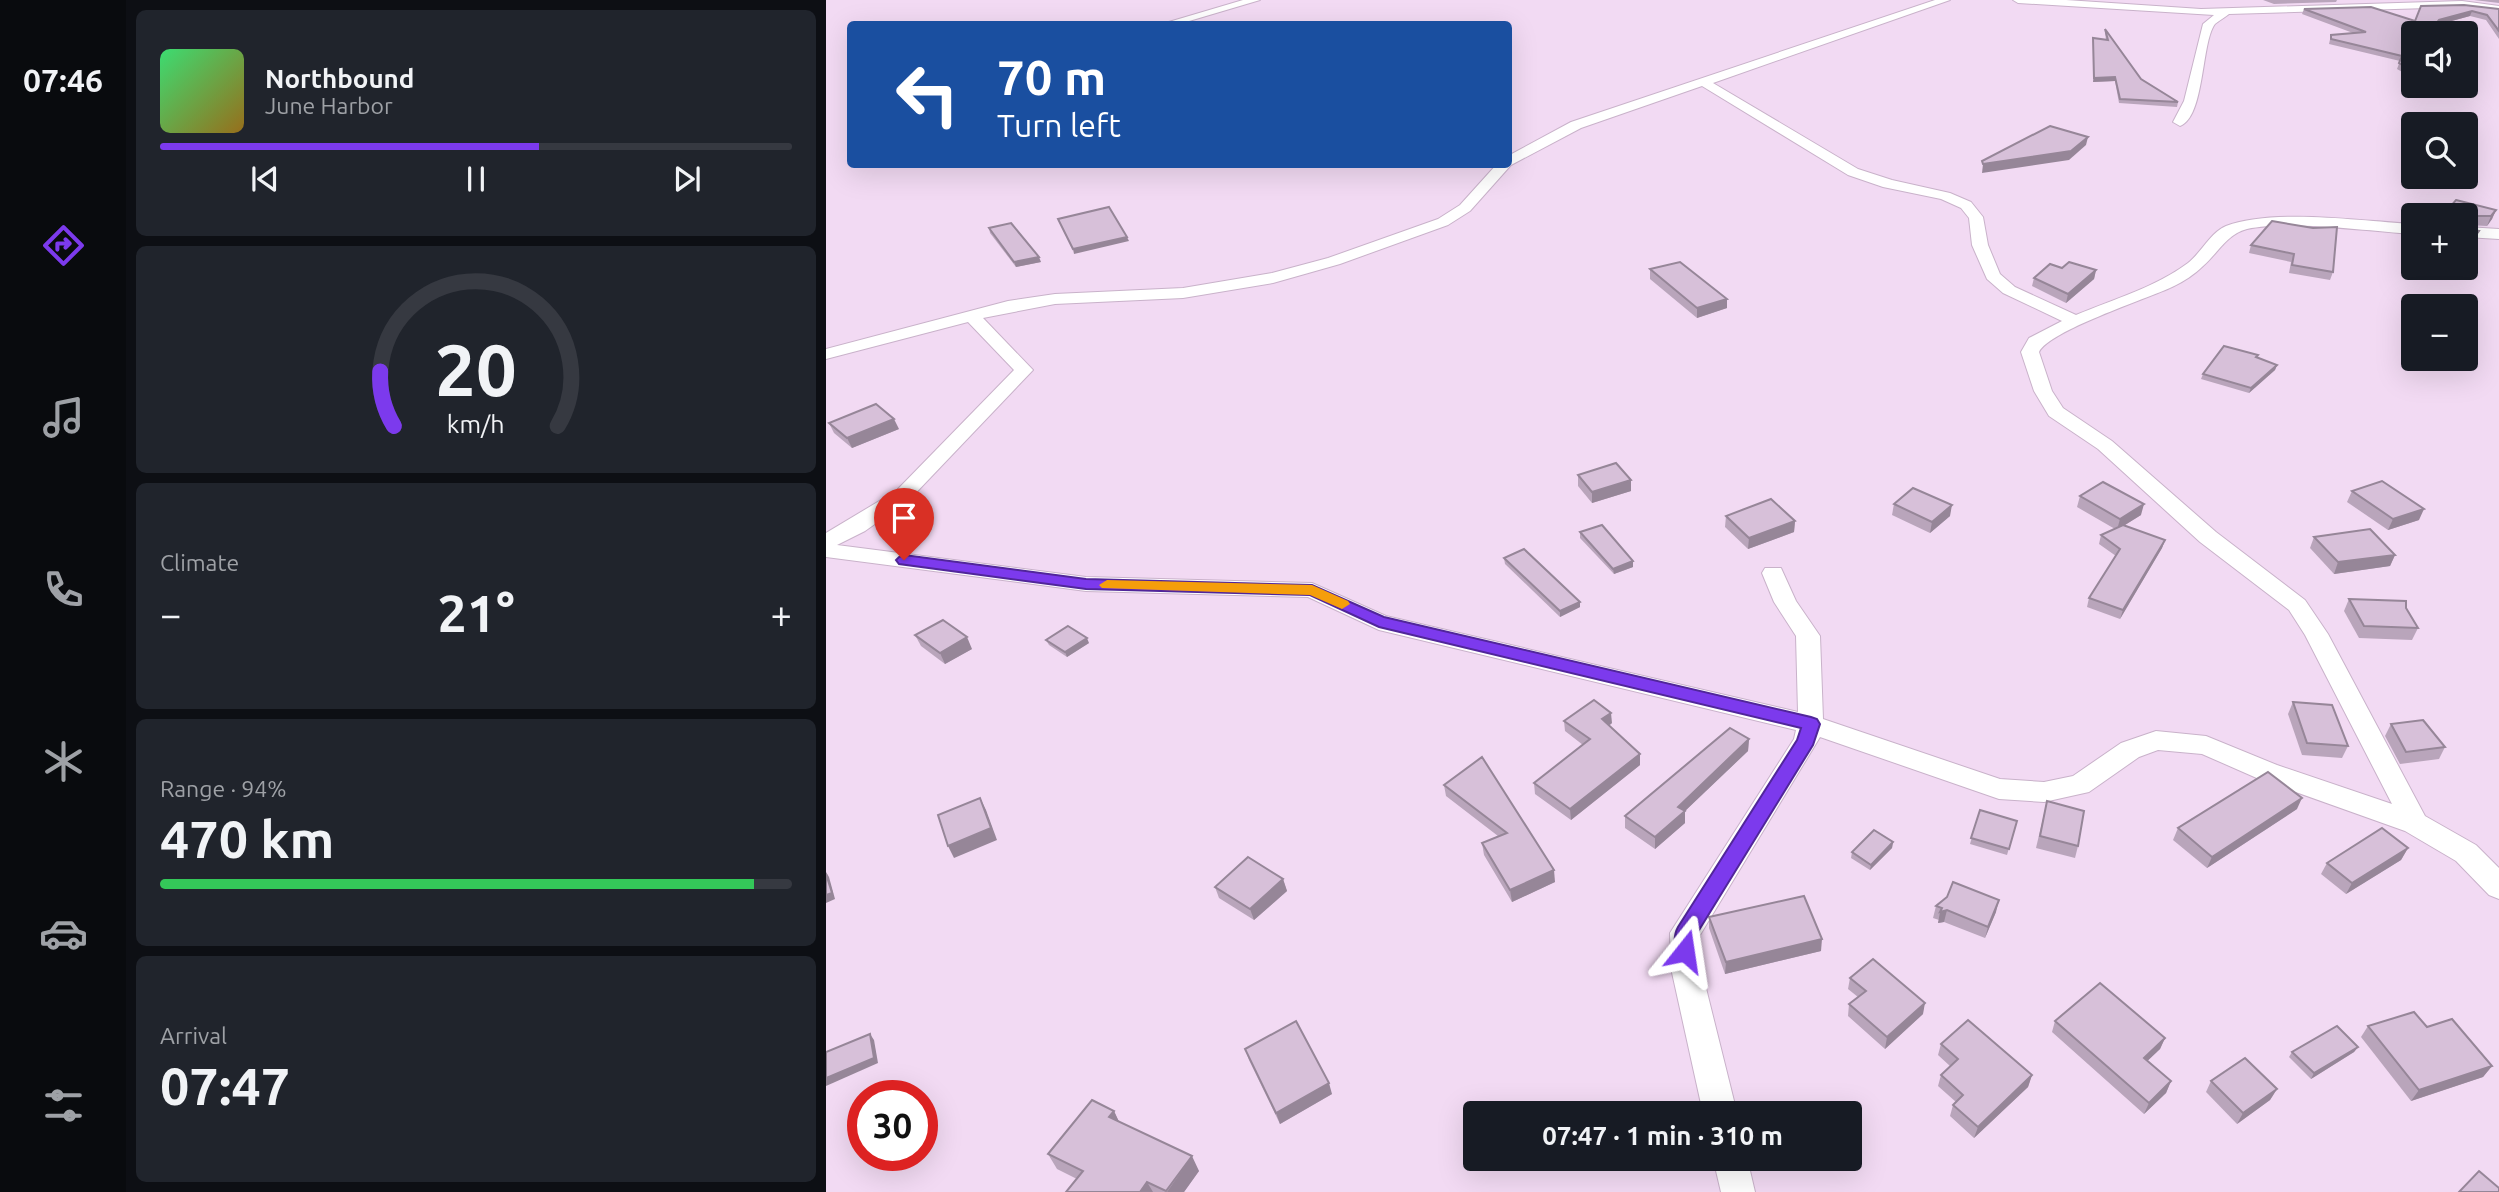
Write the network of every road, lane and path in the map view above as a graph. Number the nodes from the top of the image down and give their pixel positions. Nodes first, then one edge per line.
1 (1255, 0) edge
2 (1945, 0) edge
3 (2018, 0) edge
4 (2377, 0) edge
5 (2390, 7) junction
6 (2499, 9) edge
7 (2225, 12) junction
8 (1179, 21) edge
9 (1703, 82) junction
10 (2180, 121) dead end
11 (1512, 160) edge
12 (1502, 168) edge
13 (2401, 228) edge
14 (2478, 233) edge
15 (2499, 234) edge
16 (971, 315) junction
17 (2076, 321) junction
18 (826, 355) edge
19 (826, 542) edge
20 (826, 550) edge
21 (1773, 573) dead end
22 (1811, 724) junction
23 (2415, 824) junction
24 (2499, 887) edge
25 (1717, 1101) edge
26 (1733, 1171) edge
27 (1738, 1192) edge

1 - 8 street
2 - 9 street
3 - 7 street
4 - 5 street
5 - 6 street
5 - 7 street
7 - 10 street
9 - 11 street
9 - 17 street
12 - 16 street
13 - 17 street
14 - 15 street
16 - 18 street
16 - 19 street
17 - 23 street
20 - 22 street
21 - 22 street
22 - 23 street
22 - 25 street
23 - 24 street
26 - 27 street

